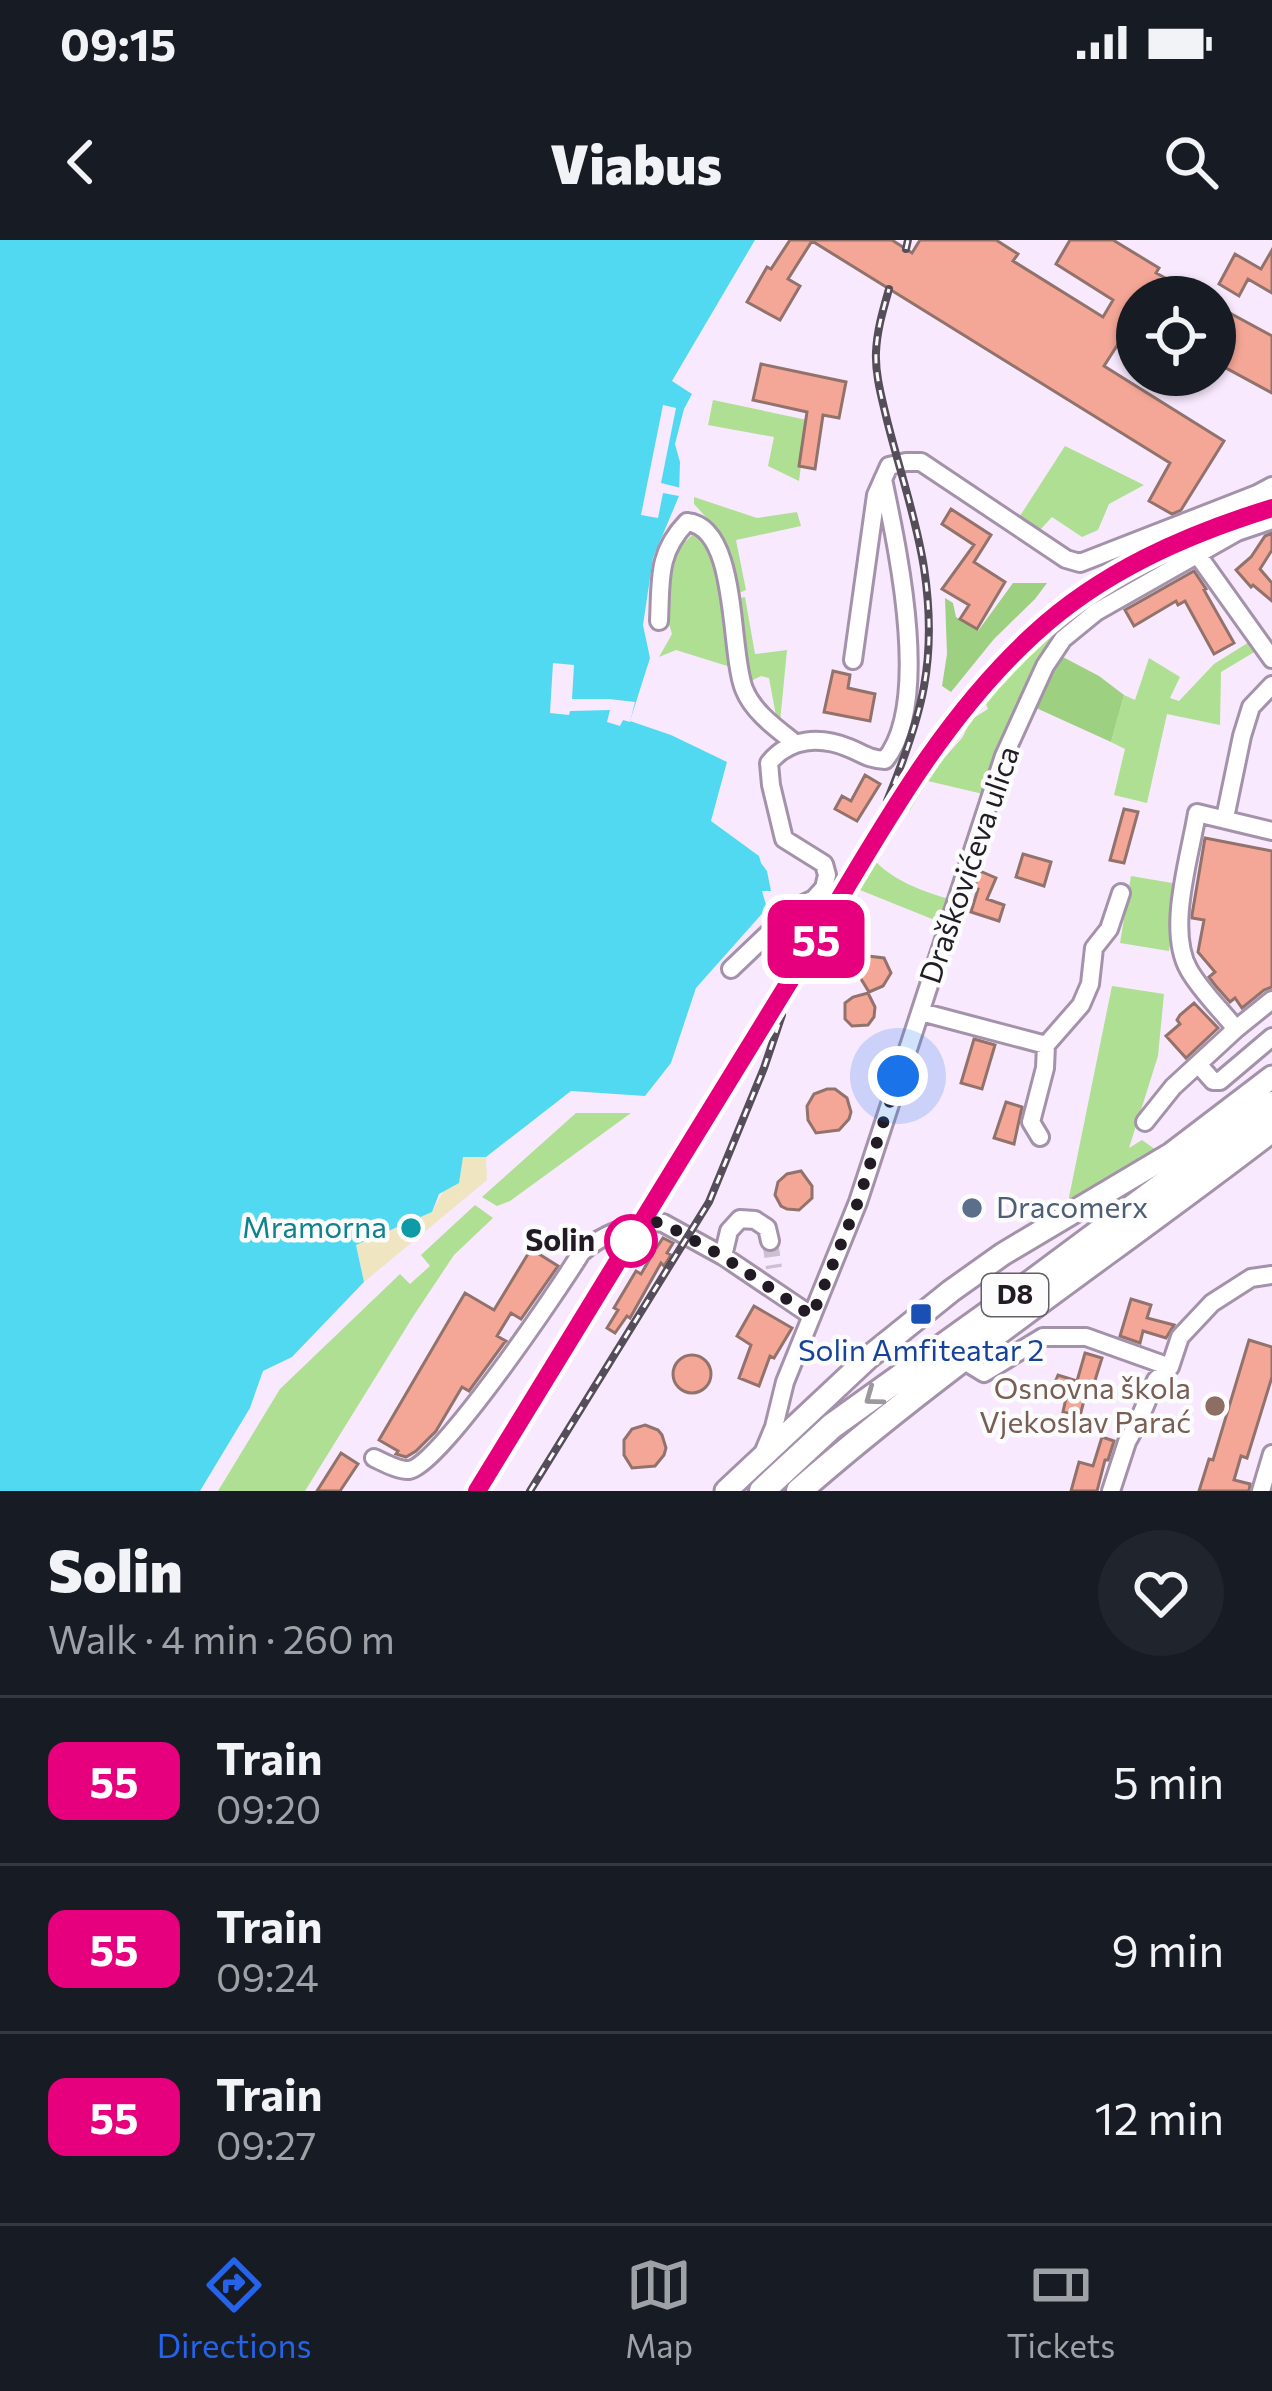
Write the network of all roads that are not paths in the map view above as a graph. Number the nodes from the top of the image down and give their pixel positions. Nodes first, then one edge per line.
1 (884, 479) junction
2 (1272, 486) edge
3 (1272, 520) edge
4 (1197, 554) junction
5 (658, 620) dead end
6 (1272, 658) edge
7 (853, 660) dead end
8 (1272, 686) edge
9 (795, 743) junction
10 (1225, 818) junction
11 (1272, 831) edge
12 (1121, 893) dead end
13 (730, 969) dead end
14 (1271, 1002) edge
15 (921, 1012) junction
16 (1236, 1029) junction
17 (1272, 1037) edge
18 (1046, 1045) junction
19 (1198, 1064) junction
20 (1272, 1077) edge
21 (1272, 1104) edge
22 (1145, 1122) dead end
23 (1272, 1129) edge
24 (1040, 1137) dead end
25 (770, 1241) dead end
26 (722, 1256) junction
27 (774, 1268) tunnel mouth
28 (1272, 1275) edge
29 (779, 1294) junction
30 (812, 1316) junction
31 (961, 1359) junction
32 (1170, 1366) junction
33 (938, 1377) junction
34 (785, 1382) junction
35 (817, 1404) junction
36 (1272, 1454) edge
37 (761, 1455) junction
38 (374, 1458) dead end
39 (726, 1491) edge
40 (762, 1491) edge
41 (800, 1491) edge
42 (815, 1491) edge
43 (1111, 1491) edge
44 (1261, 1491) edge

1 - 2 street
1 - 7 street
1 - 9 street
3 - 4 street, Draškovićeva ulica
4 - 6 street
4 - 15 street, Draškovićeva ulica
5 - 9 street
8 - 10 street
9 - 13 street
10 - 11 street
10 - 16 street
12 - 18 street
14 - 16 street
15 - 18 street
15 - 30 street, Draškovićeva ulica
16 - 19 street
17 - 19 street
18 - 24 street
19 - 22 street
20 - 35 main road
21 -> 40 highway, D8
23 - 31 highway, D8
25 - 26 street
26 - 29 street
26 - 38 street
27 - 29 street
28 - 32 street
29 - 30 street
30 - 34 street, Draškovićeva ulica
31 - 32 street
31 - 33 highway, D8
32 - 43 street
33 - 41 highway, D8
33 - 42 street
34 - 35 street
34 - 37 street, Draškovićeva ulica
35 - 37 main road
36 - 44 street
37 - 39 main road

